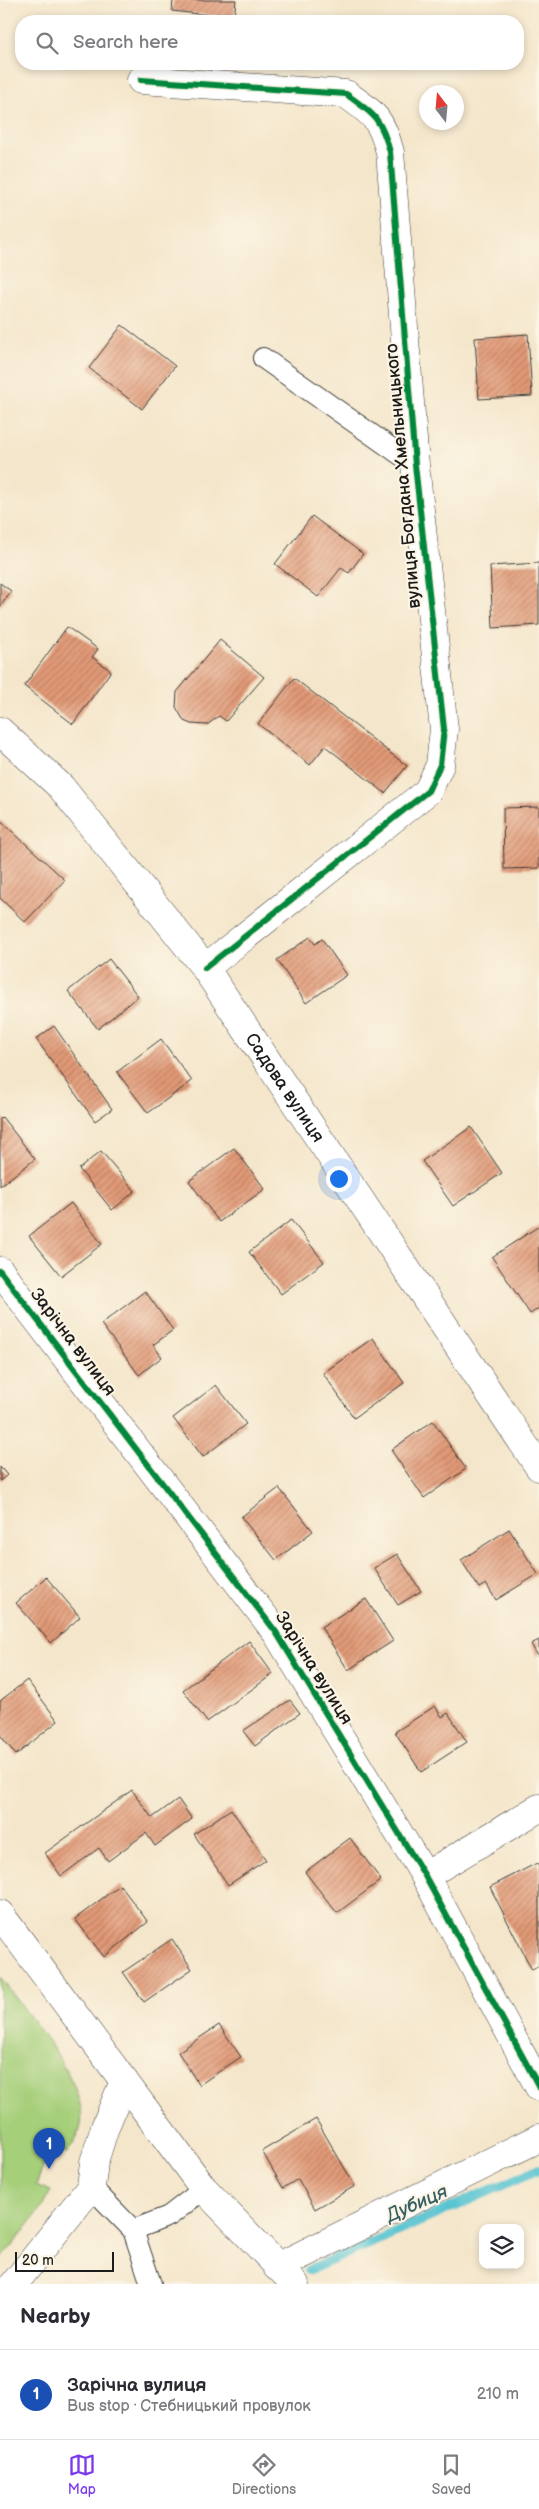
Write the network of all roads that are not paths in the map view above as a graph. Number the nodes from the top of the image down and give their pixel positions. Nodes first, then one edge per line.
1 (141, 80) dead end
2 (263, 358) dead end
3 (415, 465) junction
4 (0, 731) edge
5 (205, 968) junction
6 (0, 1271) edge
7 (539, 1467) edge
8 (539, 1808) edge
9 (425, 1876) junction
10 (0, 1914) edge
11 (124, 2081) junction
12 (539, 2087) edge
13 (539, 2138) edge
14 (91, 2187) junction
15 (204, 2188) junction
16 (134, 2230) junction
17 (286, 2275) edge
18 (14, 2284) edge
19 (151, 2284) edge

1 - 3 street, вулиця Богдана Хмельницького
2 - 3 lane
3 - 5 street, вулиця Богдана Хмельницького
4 - 5 street, Садова вулиця
5 - 7 street, Садова вулиця
6 - 9 street, Зарічна вулиця
8 - 9 street
9 - 12 street, Зарічна вулиця
10 - 11 street
11 - 14 street
11 - 15 street
13 - 17 street
14 - 16 lane
14 - 18 street
15 - 16 lane
15 - 17 street
16 - 19 lane

